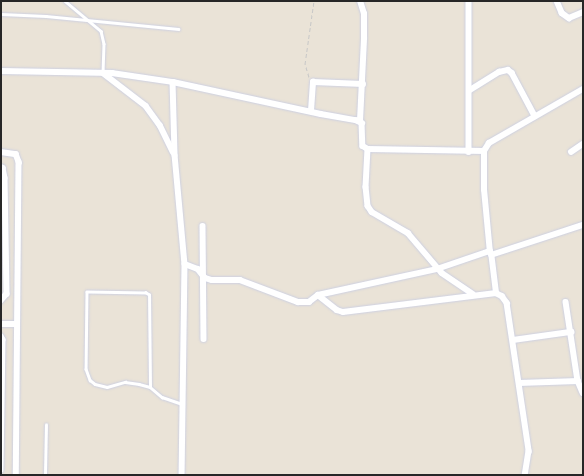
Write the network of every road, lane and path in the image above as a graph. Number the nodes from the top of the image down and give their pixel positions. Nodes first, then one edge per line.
1 (65, 1) edge
2 (314, 1) edge
3 (360, 1) edge
4 (469, 1) edge
5 (557, 1) edge
6 (583, 12) edge
7 (1, 14) edge
8 (90, 22) junction
9 (178, 29) dead end
10 (1, 71) edge
11 (103, 73) junction
12 (174, 82) junction
13 (313, 82) junction
14 (362, 84) junction
15 (583, 89) edge
16 (470, 90) junction
17 (311, 112) junction
18 (535, 116) junction
19 (360, 121) junction
20 (583, 144) edge
21 (368, 149) junction
22 (484, 151) junction
23 (1, 152) edge
24 (469, 152) junction
25 (571, 152) dead end
26 (175, 155) junction
27 (1, 167) edge
28 (583, 225) edge
29 (203, 226) dead end
30 (490, 253) junction
31 (184, 264) junction
32 (437, 269) junction
33 (204, 275) junction
34 (496, 293) junction
35 (473, 294) junction
36 (318, 295) junction
37 (1, 301) edge
38 (566, 302) dead end
39 (1, 324) edge
40 (17, 324) junction
41 (571, 332) junction
42 (1, 336) edge
43 (204, 339) dead end
44 (512, 340) junction
45 (578, 381) junction
46 (519, 383) junction
47 (150, 387) junction
48 (583, 392) edge
49 (182, 404) junction
50 (46, 424) dead end
51 (1, 470) edge
52 (16, 475) edge
53 (45, 475) edge
54 (182, 475) edge
55 (525, 475) edge

1 - 8 lane
2 - 13 path
3 - 14 street
4 - 16 street
5 - 6 street
7 - 8 lane
8 - 9 lane
8 - 11 lane
10 - 11 street
11 - 12 street
11 - 26 street
12 - 17 street
12 - 26 street
13 - 14 street
13 - 17 street
14 - 19 street
15 - 18 street
16 - 18 street
16 - 24 street
17 - 19 street
18 - 22 street
19 - 21 street
20 - 25 street
21 - 24 street
21 - 32 street
22 - 24 street
22 - 30 street
23 - 40 street
26 - 31 street
27 - 37 street
28 - 30 street
29 - 33 street
30 - 32 street
30 - 34 street
31 - 33 street
31 - 49 street
32 - 35 street
32 - 36 street
33 - 36 street
33 - 43 street
34 - 35 street
34 - 44 street
35 - 36 street
38 - 41 street
39 - 40 street
40 - 52 street
41 - 44 street
41 - 45 street
42 - 51 street
44 - 46 street
45 - 46 street
45 - 48 street
46 - 55 street
47 - 47 lane
47 - 49 lane
49 - 54 street
50 - 53 lane

